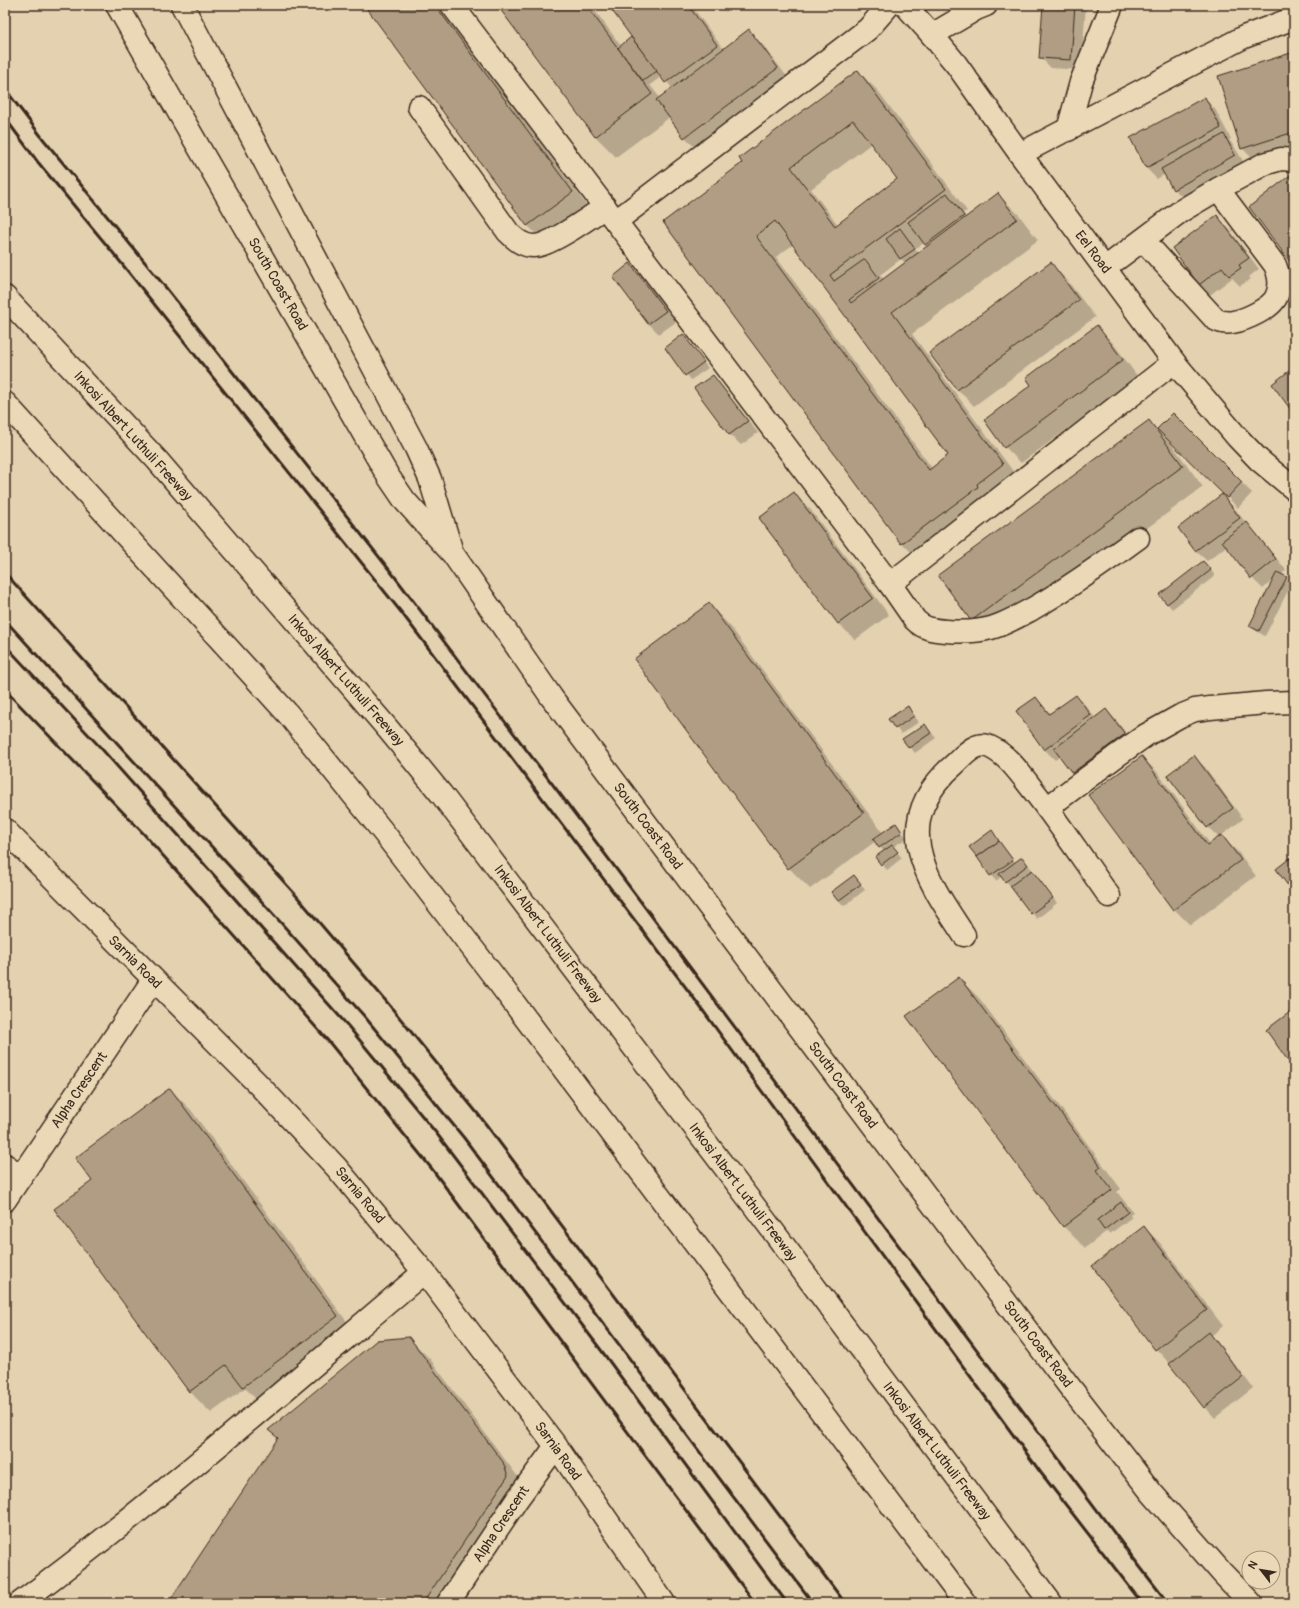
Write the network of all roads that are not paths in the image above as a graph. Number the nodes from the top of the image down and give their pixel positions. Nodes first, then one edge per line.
1 (117, 5) edge
2 (182, 5) edge
3 (452, 5) edge
4 (889, 5) edge
5 (905, 5) edge
6 (986, 5) edge
7 (1112, 5) edge
8 (1294, 18) edge
9 (932, 35) junction
10 (419, 107) dead end
11 (1068, 130) junction
12 (1020, 154) junction
13 (1294, 160) edge
14 (1218, 189) junction
15 (610, 214) junction
16 (1143, 240) junction
17 (1105, 268) junction
18 (5, 297) edge
19 (1174, 362) junction
20 (5, 403) edge
21 (1294, 489) edge
22 (1138, 538) dead end
23 (453, 554) junction
24 (890, 584) junction
25 (1294, 702) edge
26 (1047, 808) junction
27 (5, 830) edge
28 (1109, 896) dead end
29 (964, 935) dead end
30 (153, 980) junction
31 (13, 1171) edge
32 (5, 1200) edge
33 (424, 1272) junction
34 (556, 1446) junction
35 (20, 1603) edge
36 (448, 1603) edge
37 (664, 1603) edge
38 (965, 1603) edge
39 (1051, 1603) edge
40 (1250, 1603) edge

1 - 23 main road, South Coast Road
2 - 23 main road, South Coast Road
3 - 15 main road
4 - 15 main road
5 - 9 main road, Eel Road
6 - 9 main road
7 - 11 main road
8 - 11 main road
9 - 12 main road, Eel Road
10 - 15 main road
11 - 12 main road
12 - 17 main road, Eel Road
13 - 14 main road
14 - 16 main road
14 - 16 main road
15 - 24 main road
16 - 17 main road
17 - 19 main road, Eel Road
18 - 39 main road, Inkosi Albert Luthuli Freeway
19 - 21 main road, Eel Road
19 - 24 main road
20 - 38 main road
22 - 24 main road
23 - 40 main road, South Coast Road
25 - 26 main road
26 - 28 main road
26 - 29 main road
27 - 30 main road, Sarnia Road
30 - 31 main road, Alpha Crescent
30 - 33 main road, Sarnia Road
31 - 32 main road, Alpha Crescent
33 - 34 main road, Sarnia Road
33 - 35 main road
34 - 36 main road, Alpha Crescent
34 - 37 main road, Sarnia Road

